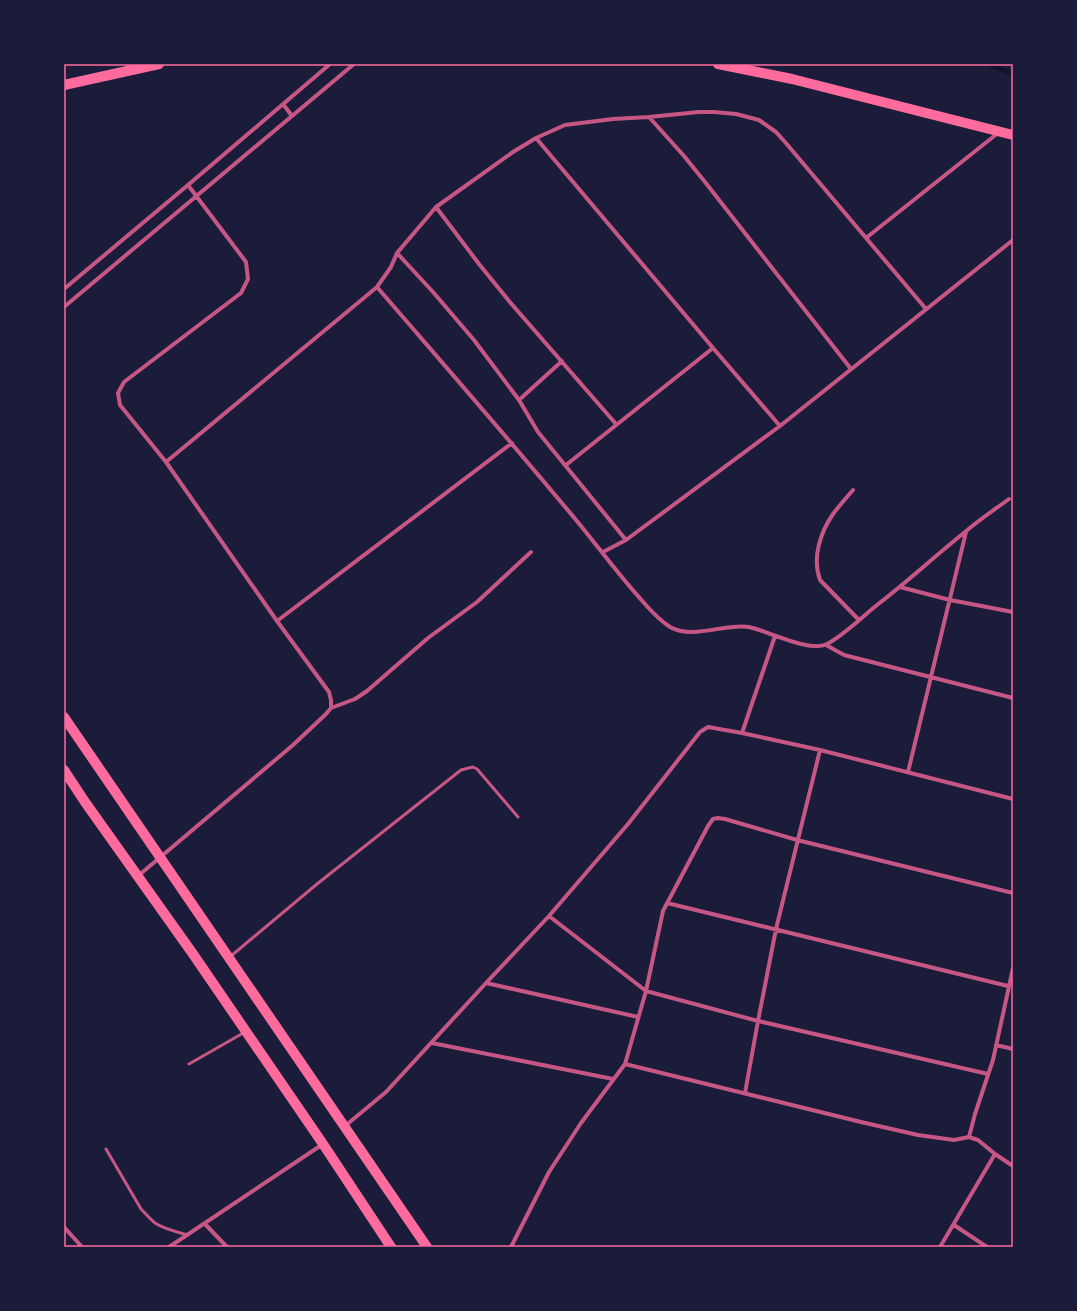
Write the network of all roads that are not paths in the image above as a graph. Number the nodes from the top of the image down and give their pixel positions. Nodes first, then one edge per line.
1 (158, 64) edge
2 (330, 64) edge
3 (354, 64) edge
4 (718, 64) edge
5 (64, 85) edge
6 (283, 104) junction
7 (292, 116) junction
8 (649, 118) junction
9 (1000, 131) junction
10 (1013, 135) edge
11 (536, 138) junction
12 (188, 185) junction
13 (197, 196) junction
14 (436, 207) junction
15 (866, 238) junction
16 (1013, 240) edge
17 (397, 253) junction
18 (377, 287) junction
19 (64, 288) edge
20 (64, 307) edge
21 (926, 309) junction
22 (713, 348) junction
23 (562, 361) junction
24 (851, 368) junction
25 (519, 400) junction
26 (616, 424) junction
27 (780, 426) junction
28 (512, 443) junction
29 (166, 462) junction
30 (566, 465) junction
31 (853, 490) dead end
32 (1009, 499) dead end
33 (966, 531) junction
34 (626, 540) junction
35 (531, 552) dead end
36 (603, 552) junction
37 (900, 587) junction
38 (950, 600) junction
39 (1013, 612) edge
40 (277, 620) junction
41 (859, 620) junction
42 (775, 636) junction
43 (826, 645) junction
44 (930, 678) junction
45 (1013, 698) edge
46 (331, 708) junction
47 (64, 717) edge
48 (742, 733) junction
49 (820, 750) junction
50 (64, 770) edge
51 (908, 772) junction
52 (1013, 799) edge
53 (518, 817) dead end
54 (797, 840) junction
55 (159, 857) junction
56 (137, 876) junction
57 (1013, 893) edge
58 (667, 903) junction
59 (549, 916) junction
60 (776, 929) junction
61 (229, 958) junction
62 (1013, 968) edge
63 (486, 982) junction
64 (1008, 986) junction
65 (646, 991) junction
66 (638, 1017) junction
67 (758, 1020) junction
68 (246, 1032) junction
69 (432, 1043) junction
70 (996, 1045) junction
71 (1013, 1049) edge
72 (189, 1064) dead end
73 (625, 1064) junction
74 (988, 1074) junction
75 (613, 1079) junction
76 (745, 1093) junction
77 (345, 1126) junction
78 (969, 1137) junction
79 (323, 1144) junction
80 (106, 1148) dead end
81 (995, 1154) junction
82 (1013, 1166) edge
83 (205, 1224) junction
84 (954, 1225) junction
85 (64, 1227) edge
86 (188, 1235) junction
87 (82, 1247) edge
88 (169, 1247) edge
89 (227, 1247) edge
90 (392, 1247) edge
91 (427, 1247) edge
92 (511, 1247) edge
93 (940, 1247) edge
94 (987, 1247) edge

1 - 5 main road
2 - 6 street
3 - 7 street
4 - 9 main road
6 - 7 street
6 - 12 street
7 - 13 street
8 - 11 street
8 - 15 street
8 - 24 street
9 - 10 main road
9 - 15 street
11 - 14 street
11 - 22 street
12 - 13 street
12 - 19 street
13 - 20 street
13 - 29 street
14 - 17 street
14 - 23 street
15 - 21 street
16 - 21 street
17 - 18 street
17 - 25 street
18 - 28 street
18 - 29 street
21 - 24 street
22 - 26 street
22 - 27 street
23 - 25 street
23 - 26 street
24 - 27 street
25 - 30 street
26 - 30 street
27 - 34 street
28 - 36 street
28 - 40 street
29 - 40 street
30 - 34 street
31 - 41 street
32 - 33 street
33 - 37 street
33 - 38 street
34 - 36 street
35 - 46 street
36 - 42 street
37 - 38 street
37 - 41 street
38 - 39 street
38 - 44 street
40 - 46 street
41 - 43 street
42 - 43 street
42 - 48 street
43 - 44 street
44 - 45 street
44 - 51 street
46 - 55 street
47 - 55 main road
48 - 49 street
48 - 59 street
49 - 51 street
49 - 54 street
50 - 56 main road
51 - 52 street
53 - 61 lane
54 - 57 street
54 - 58 street
54 - 60 street
55 - 56 street
55 - 61 main road
56 - 68 main road
58 - 60 street
58 - 65 street
59 - 63 street
59 - 65 street
60 - 64 street
60 - 67 street
61 - 77 main road
62 - 64 street
63 - 66 street
63 - 69 street
64 - 70 street
65 - 66 street
65 - 67 street
66 - 73 street
67 - 74 street
67 - 76 street
68 - 72 lane
68 - 79 main road
69 - 75 street
69 - 77 street
70 - 71 street
70 - 74 street
73 - 75 street
73 - 76 street
74 - 78 street
75 - 92 street
76 - 78 street
77 - 91 main road
78 - 81 street
79 - 83 street
79 - 90 main road
80 - 86 lane
81 - 82 street
81 - 84 street
83 - 86 street
83 - 89 street
84 - 93 street
84 - 94 street
85 - 87 street
86 - 88 street

